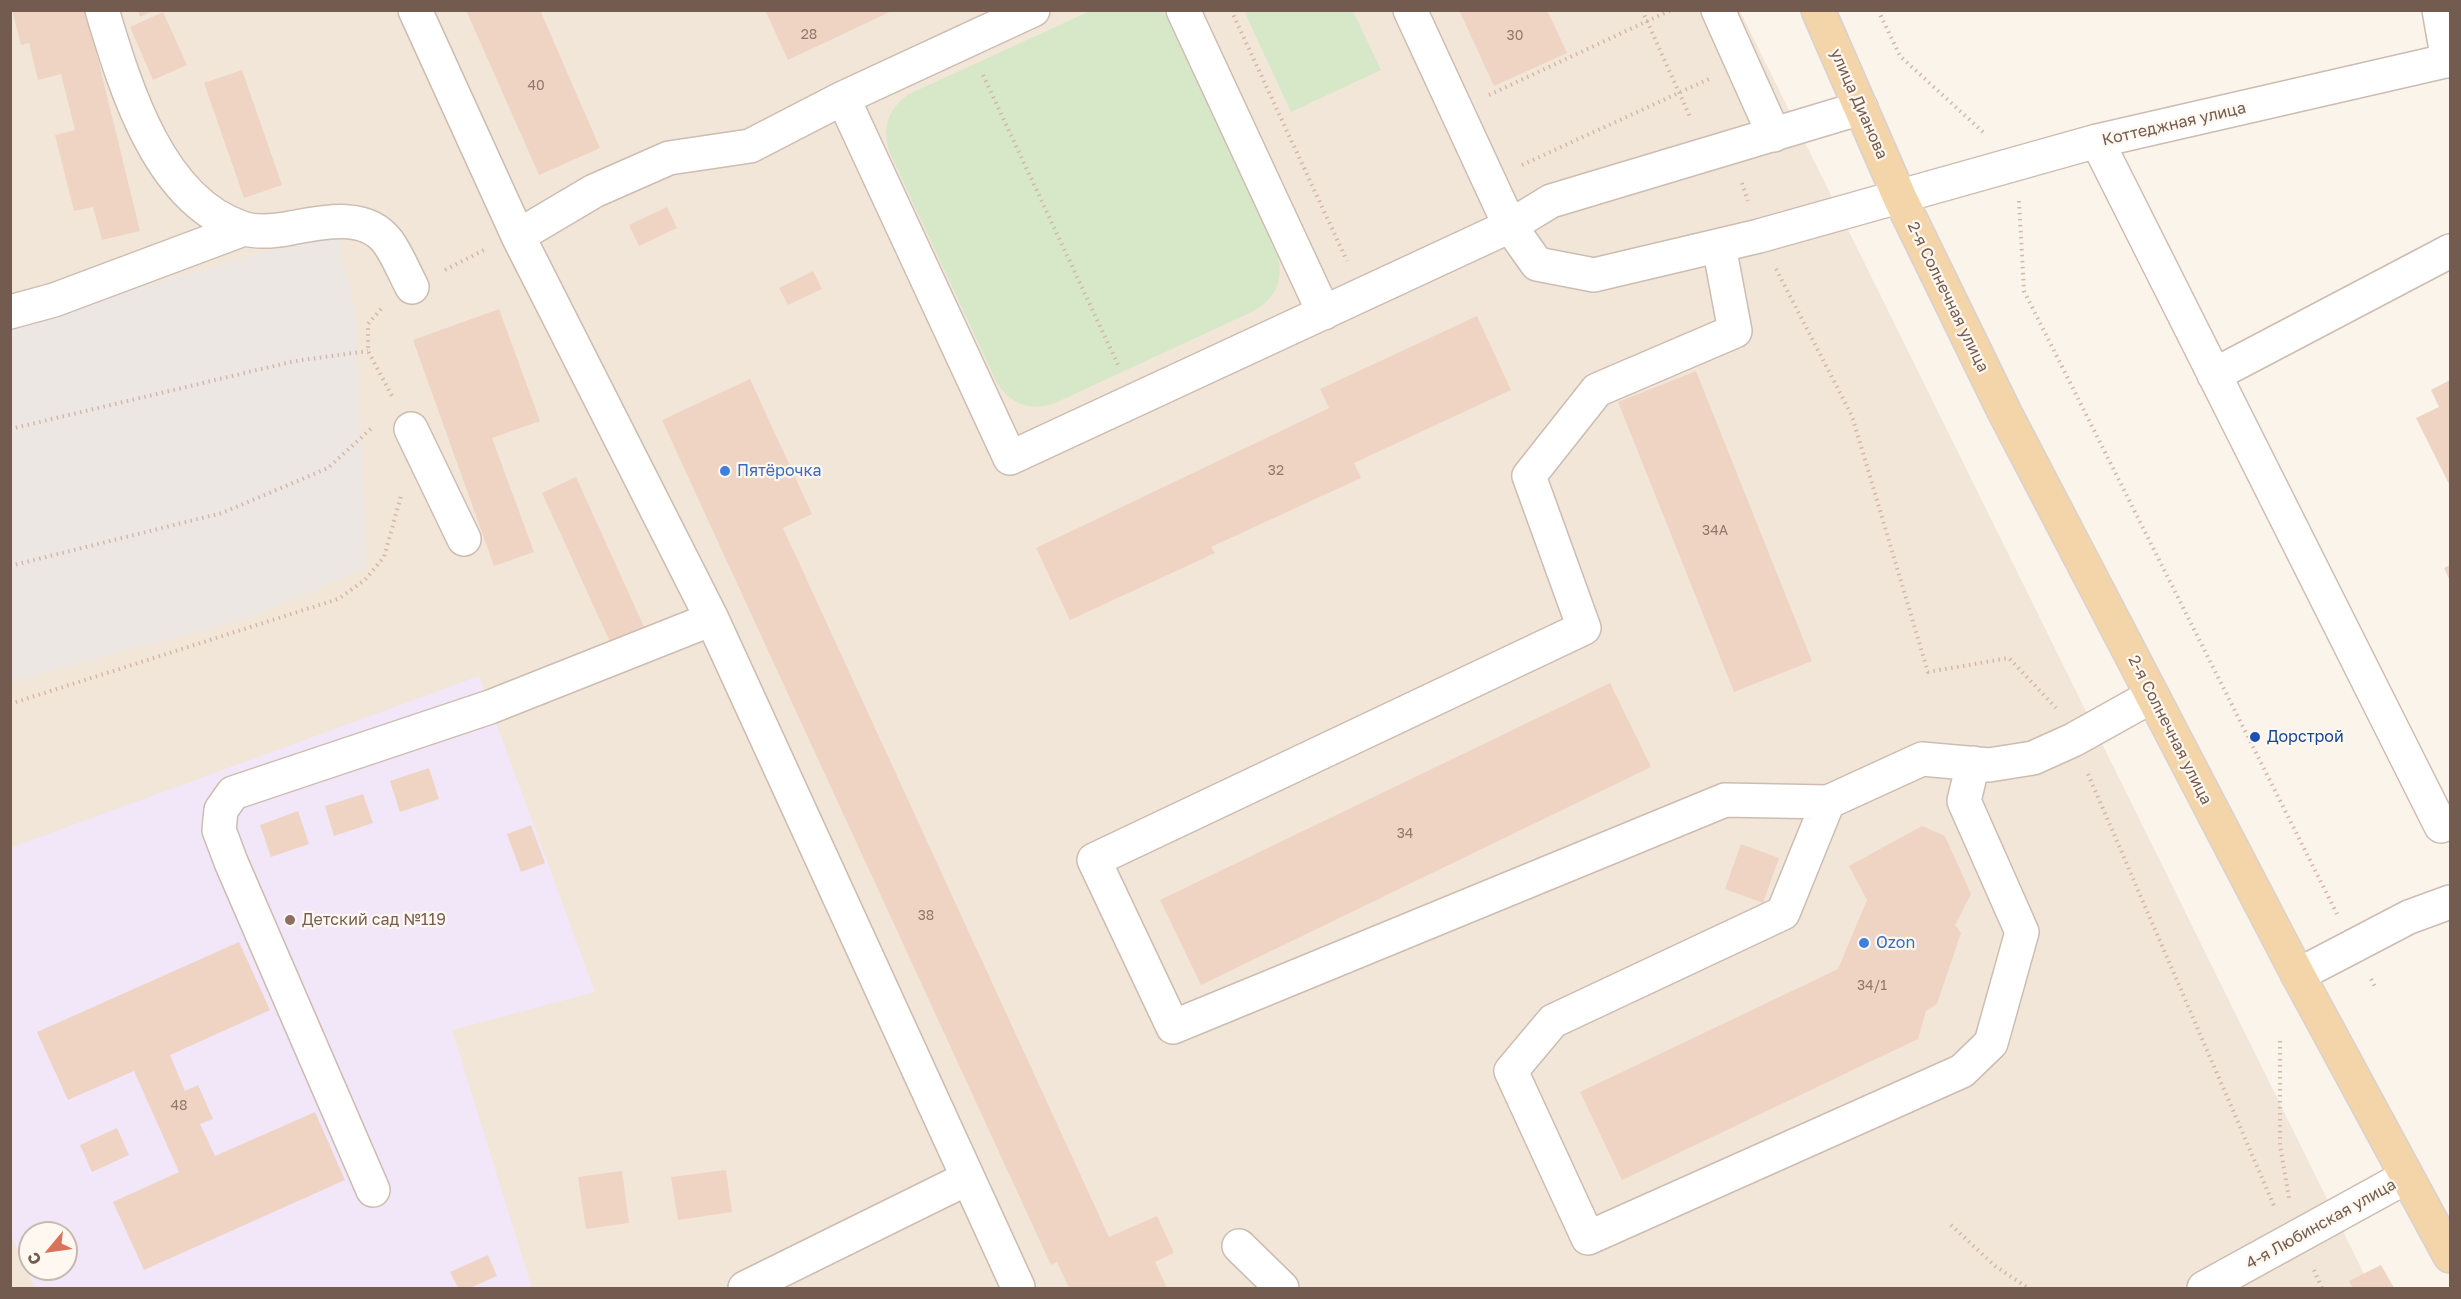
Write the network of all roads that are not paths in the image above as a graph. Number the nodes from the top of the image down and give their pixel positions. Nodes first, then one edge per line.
1 (102, 10) edge
2 (415, 10) edge
3 (1033, 10) edge
4 (1183, 10) edge
5 (1410, 10) edge
6 (1718, 10) edge
7 (1818, 10) edge
8 (2439, 10) edge
9 (2450, 60) edge
10 (843, 98) junction
11 (1861, 108) junction
12 (1774, 135) junction
13 (2097, 141) junction
14 (1900, 198) junction
15 (1510, 226) junction
16 (244, 229) junction
17 (518, 236) junction
18 (1719, 246) junction
19 (2451, 251) edge
20 (412, 286) road end
21 (10, 312) edge
22 (1324, 313) junction
23 (2214, 375) junction
24 (404, 417) road end
25 (464, 539) dead end
26 (712, 619) junction
27 (2152, 696) junction
28 (1973, 763) junction
29 (1828, 802) junction
30 (2451, 821) edge
31 (2451, 902) edge
32 (2298, 975) junction
33 (2406, 1177) junction
34 (968, 1178) junction
35 (373, 1190) dead end
36 (1239, 1246) dead end
37 (2451, 1256) edge
38 (1018, 1287) dead end
39 (745, 1288) edge
40 (1282, 1288) edge
41 (2204, 1288) edge

1 - 16 street
2 - 17 street
3 - 10 street
4 - 22 street
5 - 15 street, Коттеджная улица
6 - 12 street
7 - 11 main road, улица Дианова
8 - 9 street
9 - 13 street, Коттеджная улица
10 - 17 street
10 - 22 street
11 - 12 street
11 - 14 main road, улица Дианова
12 - 15 street
13 - 14 street, Коттеджная улица
13 - 23 street
14 - 18 street, Коттеджная улица
14 - 27 main road, 2-я Солнечная улица
15 - 18 street, Коттеджная улица
15 - 22 street
16 - 20 street
16 - 21 street
17 - 26 street
18 - 29 street
19 - 23 street
23 - 30 street
24 - 25 street
26 - 34 street
26 - 35 street
27 - 28 street
27 - 32 main road, 2-я Солнечная улица
28 - 29 street
28 - 29 street
31 - 32 street
32 - 33 main road, 2-я Солнечная улица
33 - 37 main road, 2-я Солнечная улица
33 - 41 street, 4-я Любинская улица
34 - 38 street
34 - 39 street
36 - 40 street

